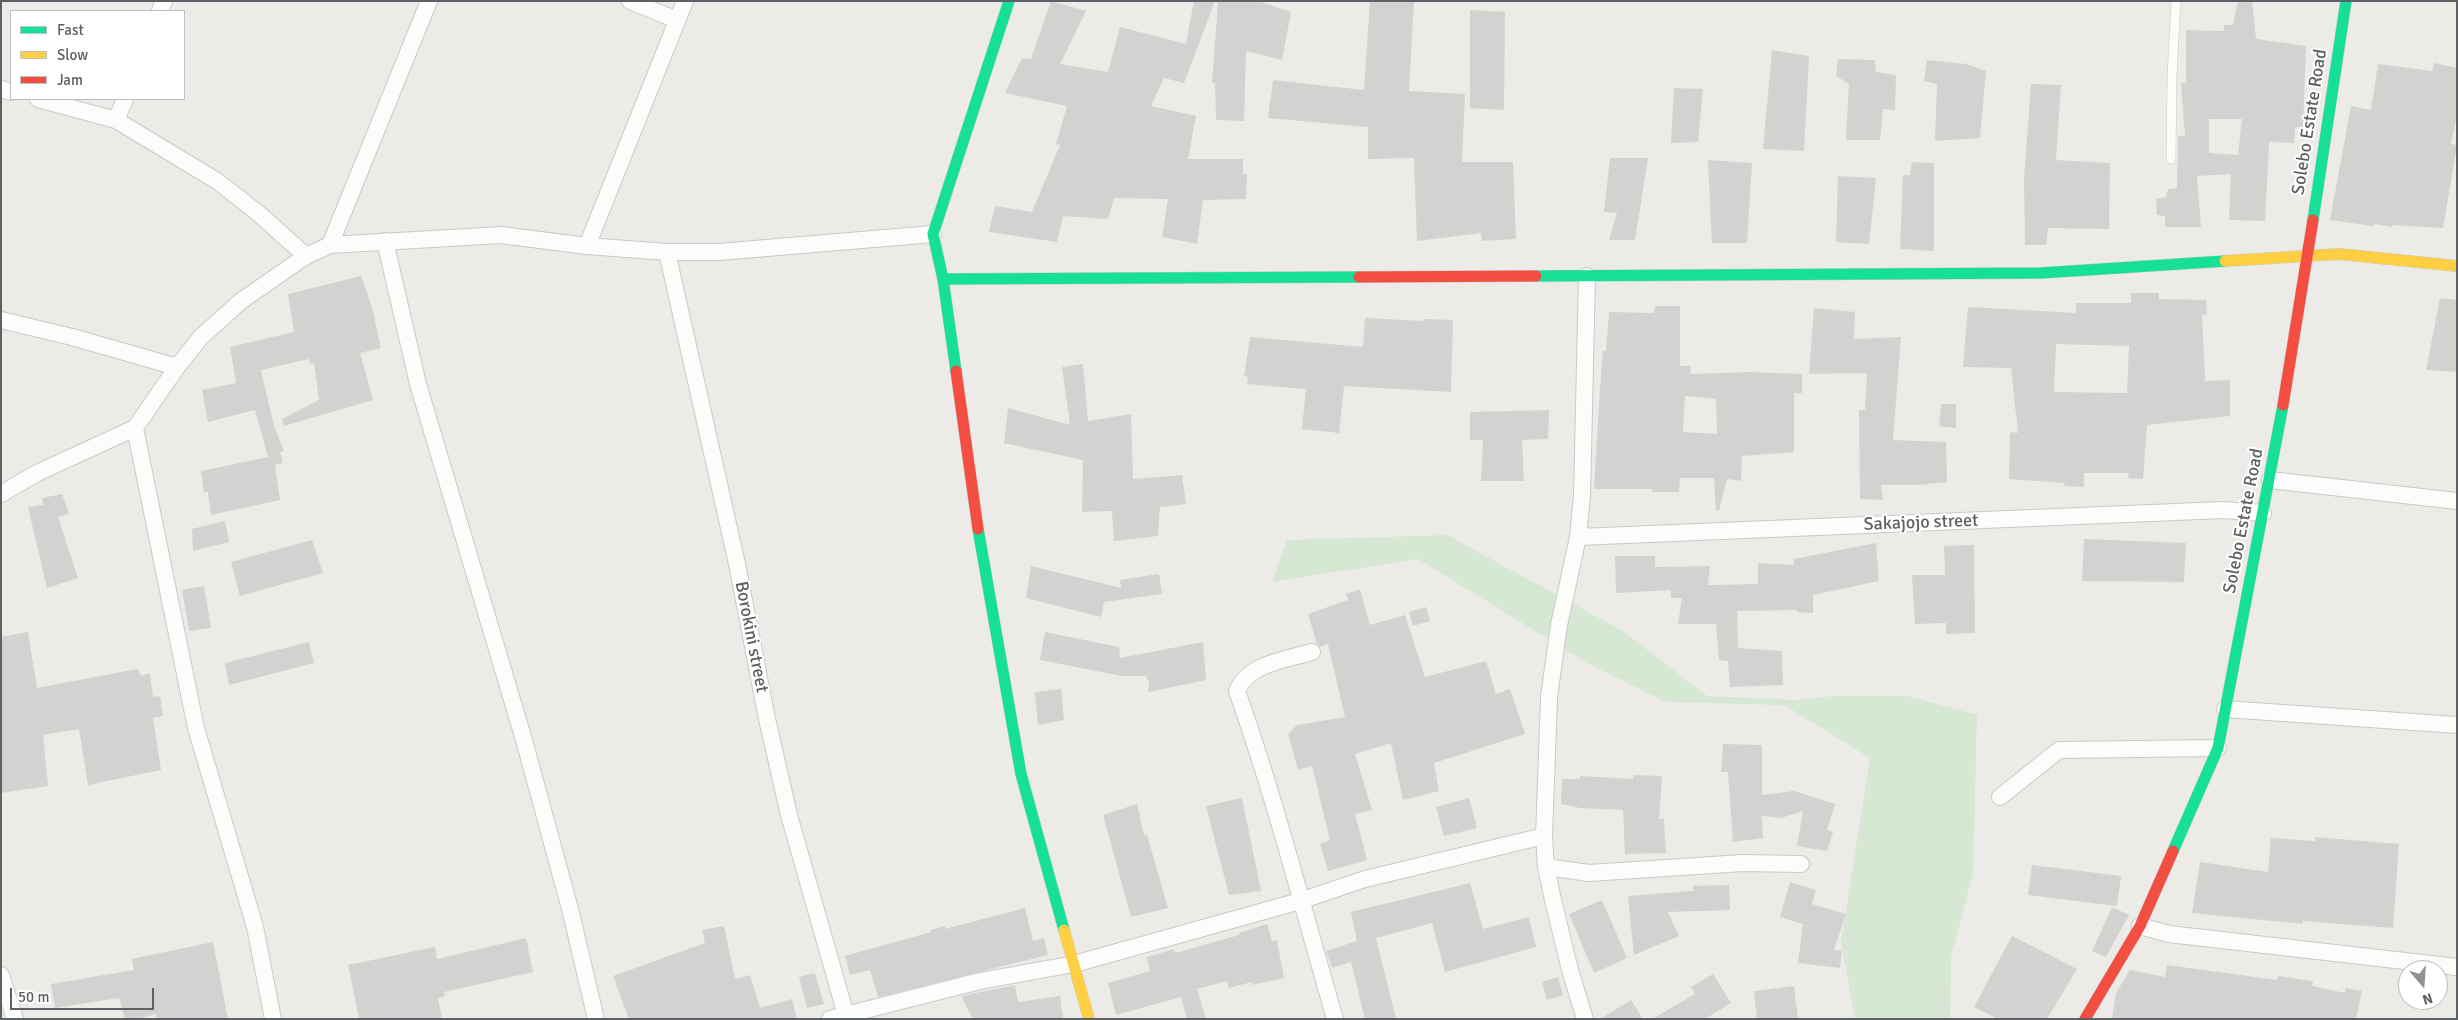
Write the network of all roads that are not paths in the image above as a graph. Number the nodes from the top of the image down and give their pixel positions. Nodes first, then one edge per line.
1 (429, 1) edge
2 (630, 1) edge
3 (685, 1) edge
4 (1009, 1) edge
5 (2176, 1) edge
6 (2346, 1) edge
7 (677, 20) junction
8 (42, 100) edge
9 (125, 100) edge
10 (116, 120) junction
11 (2171, 159) dead end
12 (933, 234) junction
13 (385, 241) junction
14 (330, 245) junction
15 (587, 246) junction
16 (667, 252) junction
17 (306, 256) junction
18 (2308, 256) junction
19 (2457, 266) edge
20 (1587, 276) junction
21 (943, 279) junction
22 (1, 320) edge
23 (176, 367) junction
24 (135, 428) junction
25 (2270, 480) junction
26 (1, 494) edge
27 (2457, 501) edge
28 (2263, 513) junction
29 (1578, 537) junction
30 (1312, 652) dead end
31 (2225, 709) junction
32 (2457, 725) edge
33 (2218, 748) junction
34 (2000, 797) dead end
35 (1544, 836) junction
36 (1801, 864) dead end
37 (1546, 867) junction
38 (1300, 901) junction
39 (2140, 926) junction
40 (1074, 964) junction
41 (2457, 968) edge
42 (1, 975) edge
43 (847, 1017) edge
44 (15, 1019) edge
45 (273, 1019) edge
46 (596, 1019) edge
47 (830, 1019) edge
48 (1089, 1019) edge
49 (1335, 1019) edge
50 (1586, 1019) edge
51 (2085, 1019) edge

1 - 14 street
2 - 7 street
3 - 7 street
4 - 12 street
5 - 11 lane
6 - 18 street, Solebo Estate Road
7 - 15 street
8 - 10 street
9 - 10 street
10 - 17 street
12 - 16 street
12 - 21 street
13 - 14 street
13 - 15 street
13 - 46 street
14 - 17 street
15 - 16 street
16 - 43 street, Borokini street
17 - 23 street
18 - 19 street
18 - 20 street
18 - 25 street, Solebo Estate Road
20 - 21 street
20 - 29 street
21 - 40 street
22 - 23 street
23 - 24 street
24 - 26 street
24 - 45 street
25 - 27 street
25 - 28 street, Solebo Estate Road
28 - 29 street, Sakajojo street
28 - 31 street, Solebo Estate Road
29 - 35 street
30 - 38 street
31 - 32 street
31 - 33 street, Solebo Estate Road
33 - 34 street
33 - 39 street, Solebo Estate Road
35 - 37 street
35 - 38 street
36 - 37 street
37 - 50 street
38 - 40 street
38 - 49 street
39 - 41 street
39 - 51 street, Solebo Estate Road
40 - 43 street
40 - 48 street
42 - 44 street
43 - 47 street

